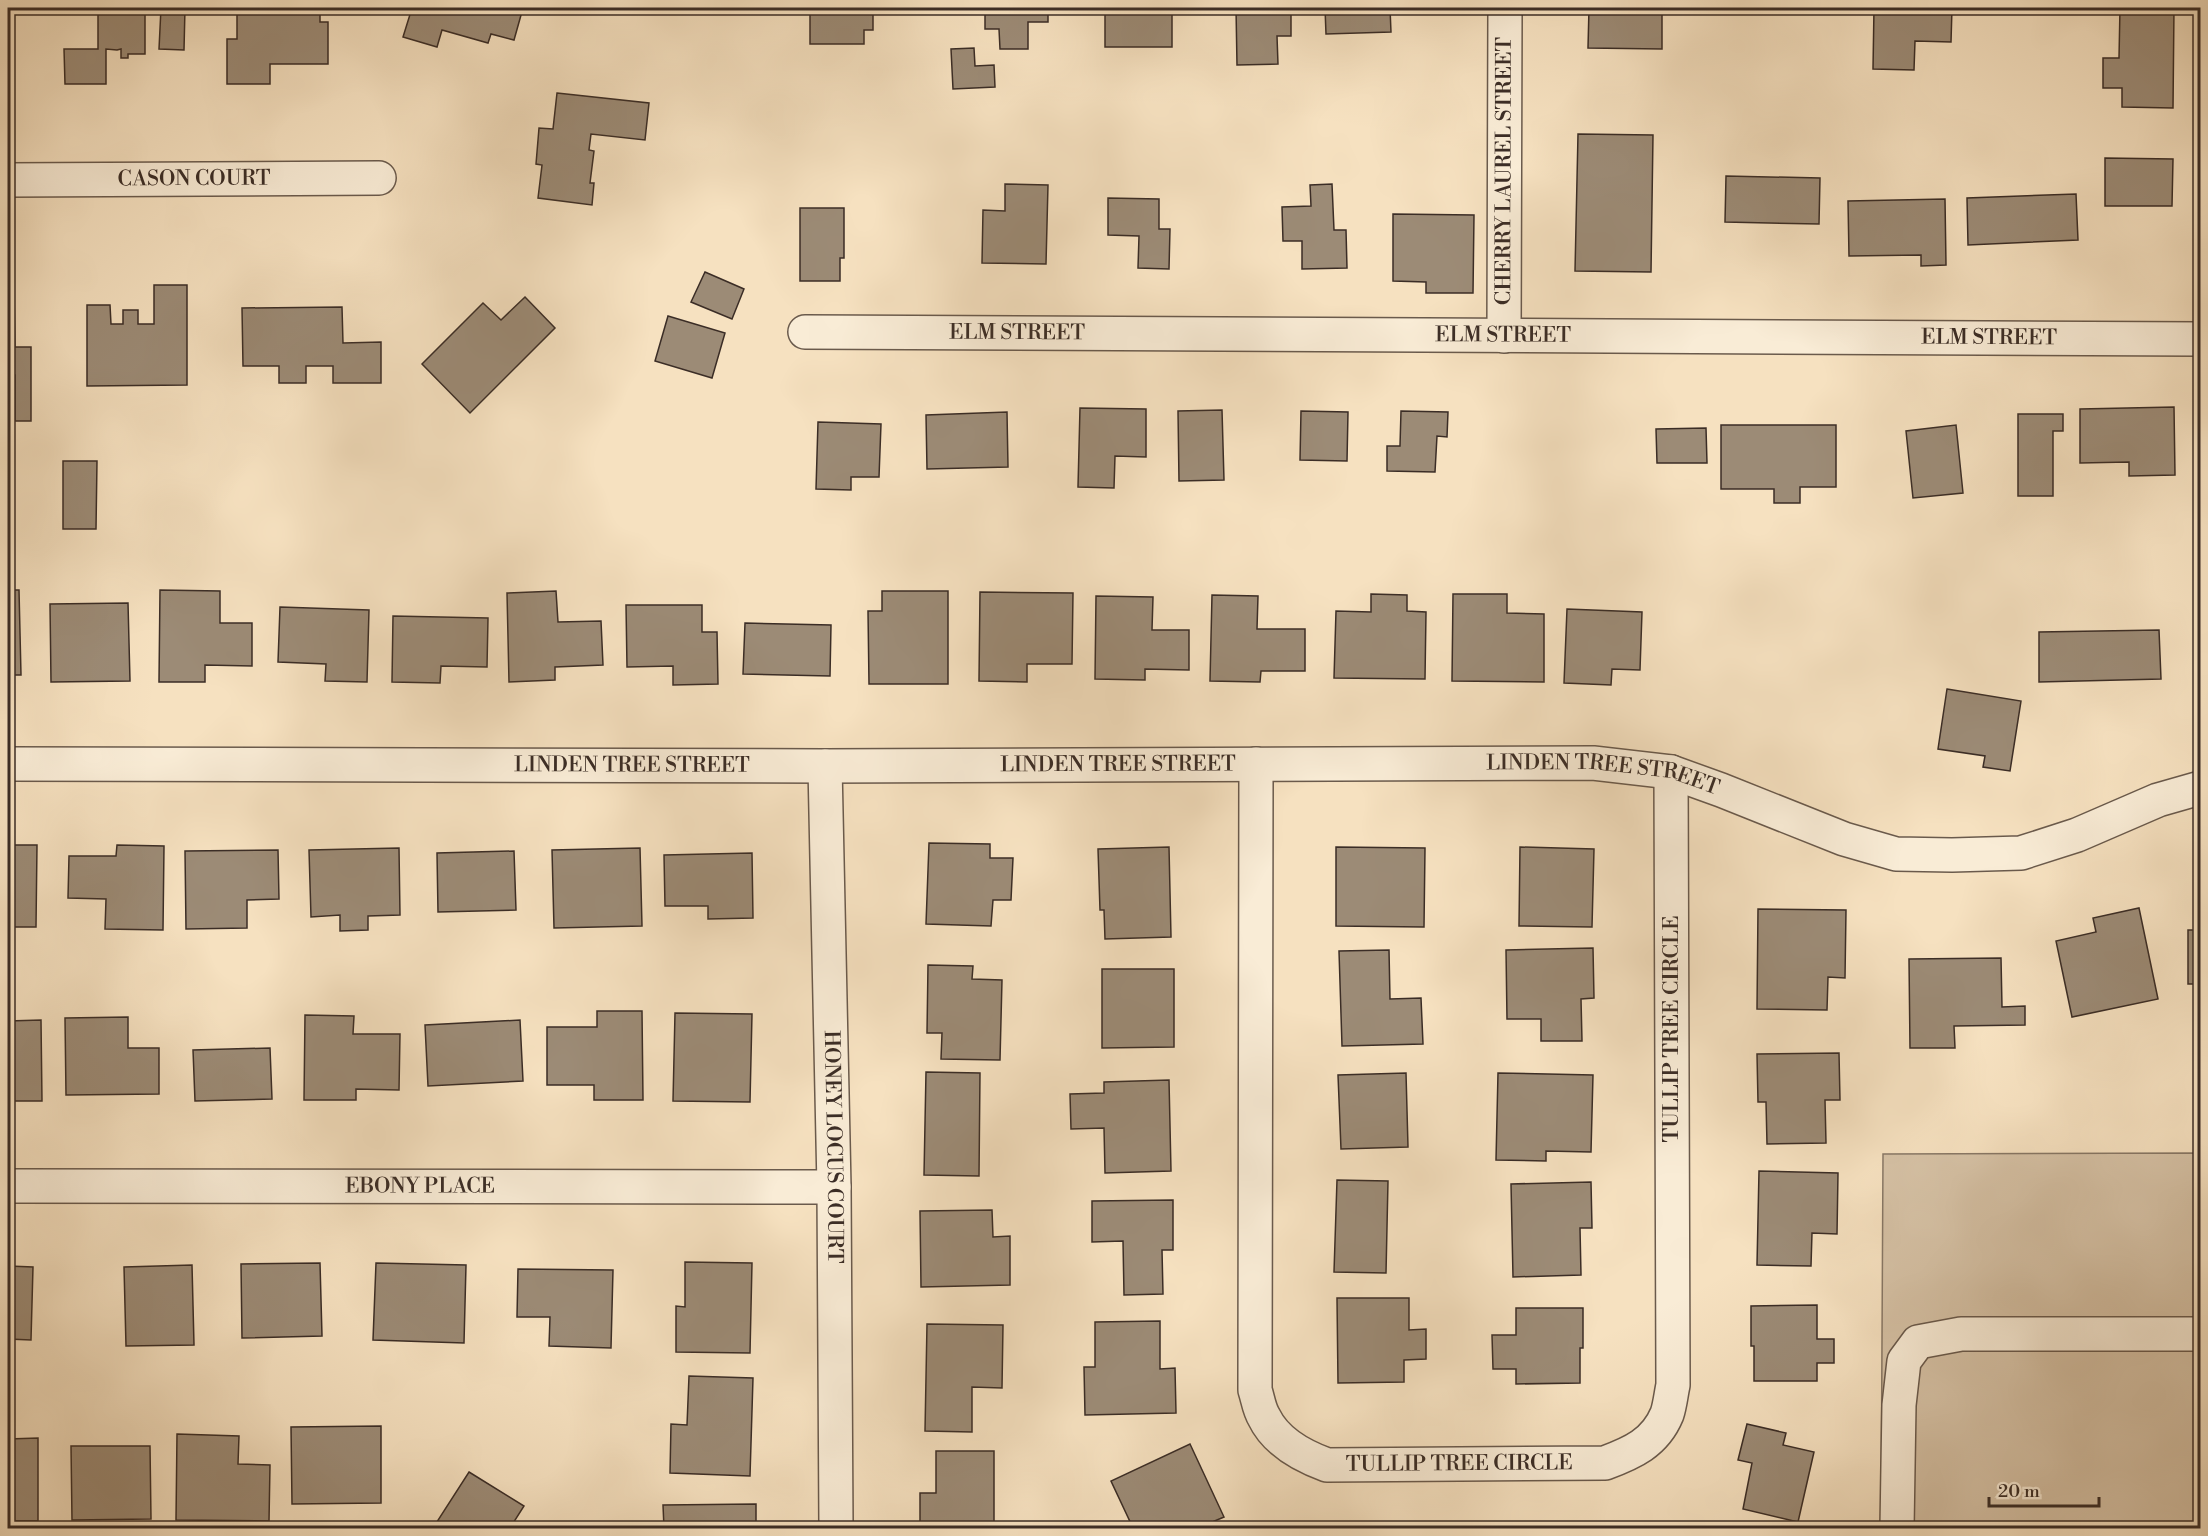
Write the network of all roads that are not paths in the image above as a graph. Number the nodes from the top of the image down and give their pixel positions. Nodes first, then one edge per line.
1 (1505, 8) edge
2 (379, 178) dead end
3 (8, 180) edge
4 (805, 332) dead end
5 (1504, 336) junction
6 (2200, 339) edge
7 (8, 764) edge
8 (1256, 764) junction
9 (825, 766) junction
10 (1671, 772) junction
11 (2200, 788) edge
12 (8, 1186) edge
13 (834, 1187) junction
14 (2200, 1334) edge
15 (836, 1528) edge
16 (1897, 1528) edge

1 - 5 street, CHERRY LAUREL STREET
2 - 3 street, CASON COURT
4 - 5 street, ELM STREET
5 - 6 street, ELM STREET
7 - 9 street, LINDEN TREE STREET
8 - 9 street, LINDEN TREE STREET
8 - 10 street, LINDEN TREE STREET
8 - 10 street, TULLIP TREE CIRCLE
9 - 13 street, HONEY LOCUS COURT
10 - 11 street, LINDEN TREE STREET
12 - 13 street, EBONY PLACE
13 - 15 street, HONEY LOCUS COURT
14 - 16 street

